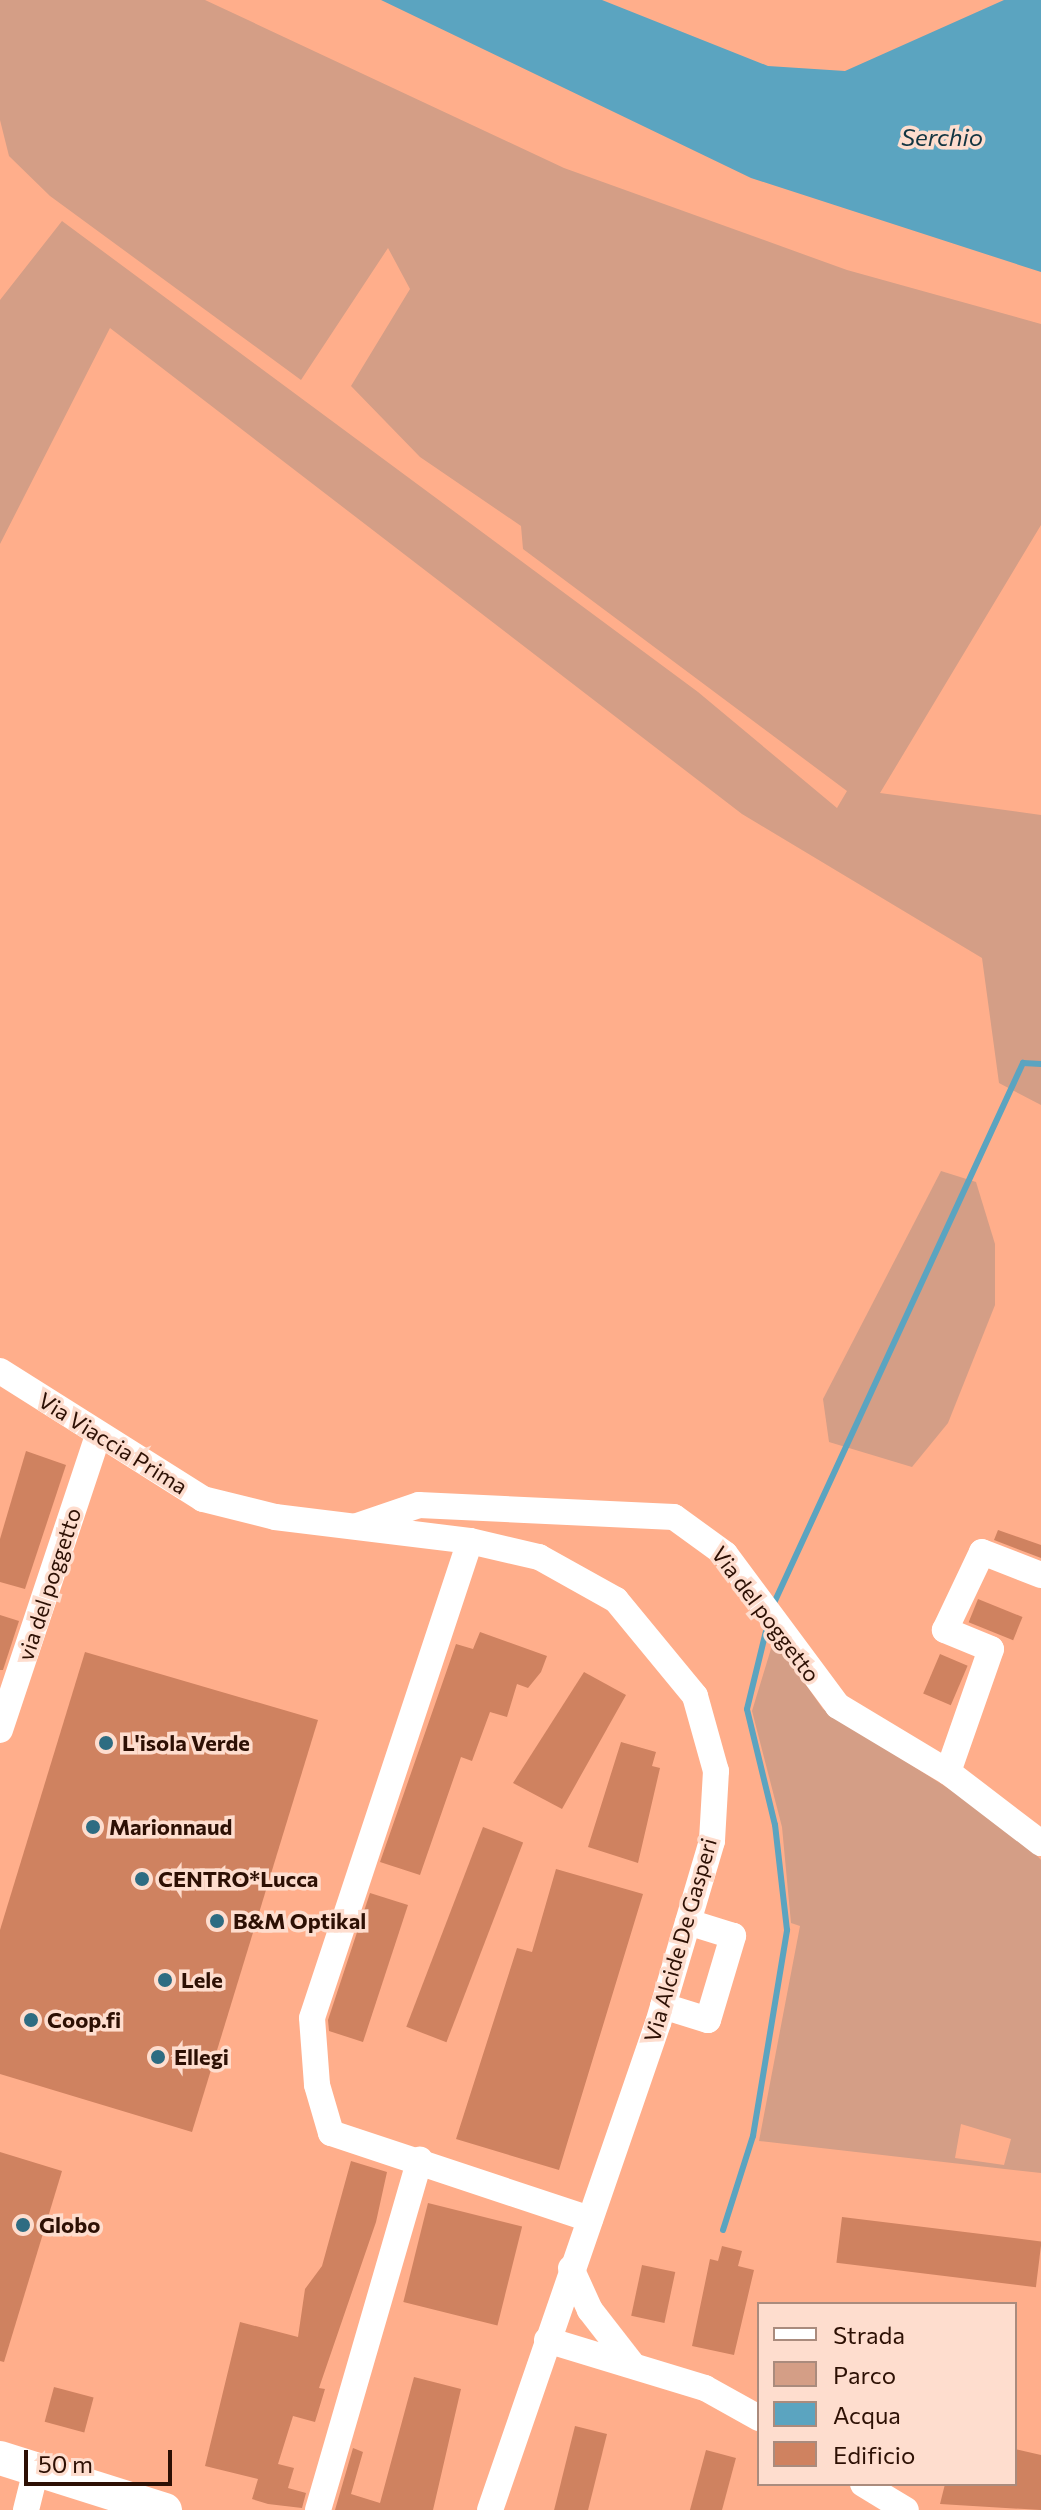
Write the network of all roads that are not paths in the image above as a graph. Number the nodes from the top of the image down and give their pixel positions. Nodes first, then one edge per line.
1 (0, 1371) edge
2 (97, 1438) junction
3 (363, 1527) junction
4 (470, 1541) junction
5 (1041, 1575) edge
6 (0, 1730) edge
7 (948, 1772) junction
8 (1041, 1843) edge
9 (688, 1922) junction
10 (663, 2006) junction
11 (420, 2160) junction
12 (590, 2219) junction
13 (571, 2268) junction
14 (547, 2340) junction
15 (632, 2364) junction
16 (757, 2417) edge
17 (0, 2458) edge
18 (36, 2470) junction
19 (866, 2486) edge
20 (104, 2501) edge
21 (26, 2510) edge
22 (165, 2510) edge
23 (318, 2510) edge
24 (490, 2510) edge
25 (906, 2510) edge

1 - 2 street, Via Viaccia Prima
2 - 3 street, Via Viaccia Prima
2 - 6 street, via del poggetto
3 - 4 street, Via Alcide De Gasperi
3 - 7 street, Via del poggetto
4 - 9 street, Via Alcide De Gasperi
4 - 11 street
5 - 7 street
7 - 8 street, Via del poggetto
9 - 10 street, Via Alcide De Gasperi
9 - 10 street
10 - 12 street, Via Alcide De Gasperi
11 - 12 street
11 - 23 street
12 - 13 street, Via Alcide De Gasperi
13 - 14 street, Via Alcide De Gasperi
13 - 15 street
14 - 15 street
14 - 24 street, Via Alcide De Gasperi
15 - 16 street
17 - 18 main road
18 - 20 main road
18 - 21 street
19 - 25 street
20 - 22 main road

